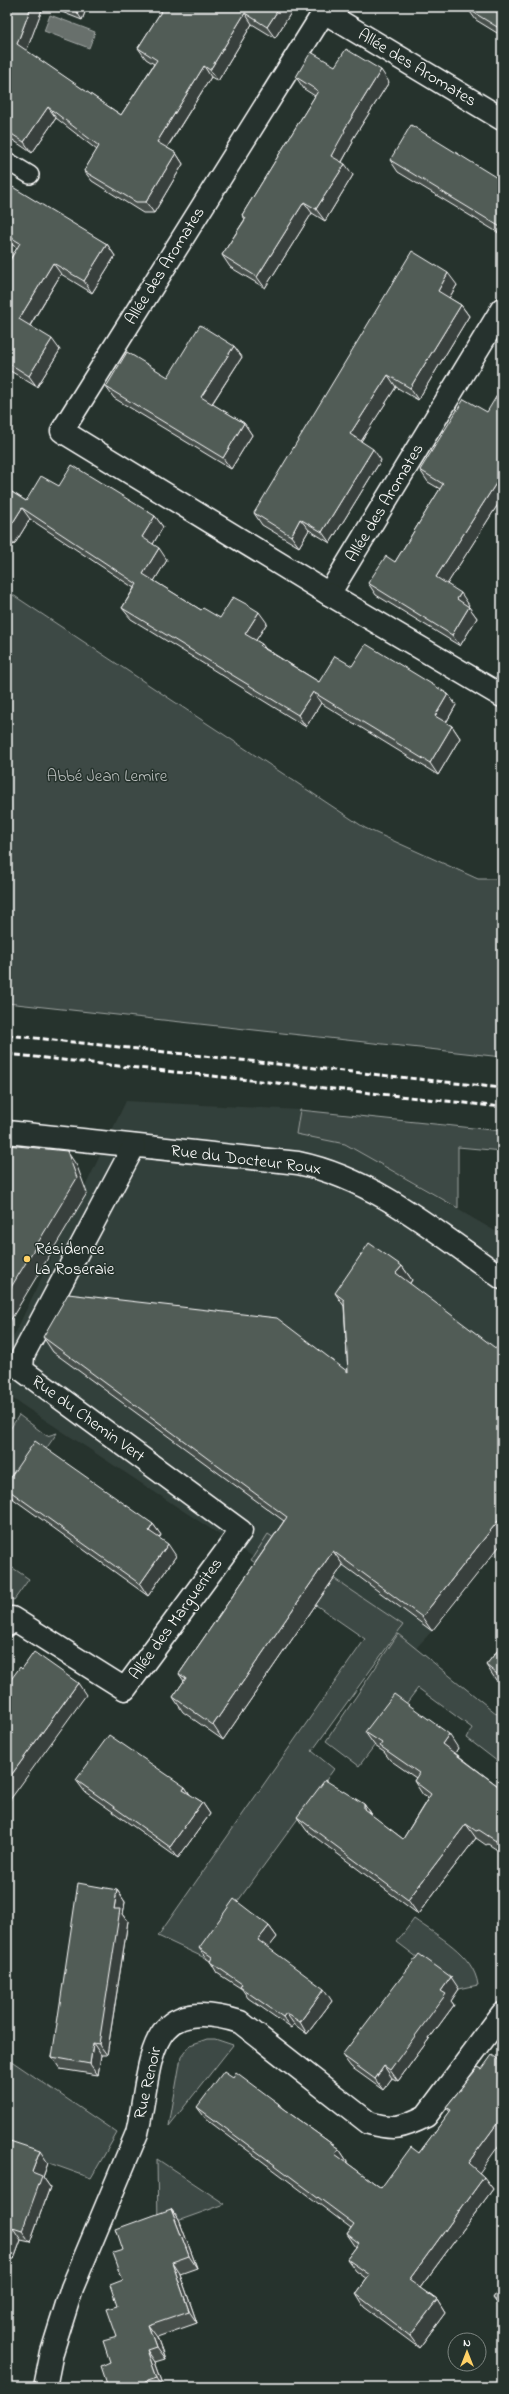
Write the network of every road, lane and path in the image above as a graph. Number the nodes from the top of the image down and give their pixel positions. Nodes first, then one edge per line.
1 (502, 119) edge
2 (7, 161) edge
3 (30, 175) dead end
4 (502, 309) edge
5 (329, 594) junction
6 (502, 696) edge
7 (7, 1132) edge
8 (134, 1146) junction
9 (502, 1278) edge
10 (241, 1531) joint
11 (7, 1625) edge
12 (502, 2014) edge
13 (45, 2387) edge

1 - 5 street, Allée des Aromates
2 - 3 lane
4 - 5 street, Allée des Aromates
5 - 6 street, Allée des Aromates
7 - 8 street, Rue du Docteur Roux
8 - 9 street, Rue du Docteur Roux
8 - 10 street, Rue du Chemin Vert
10 - 11 street, Allée des Marguerites
12 - 13 street, Rue Renoir

